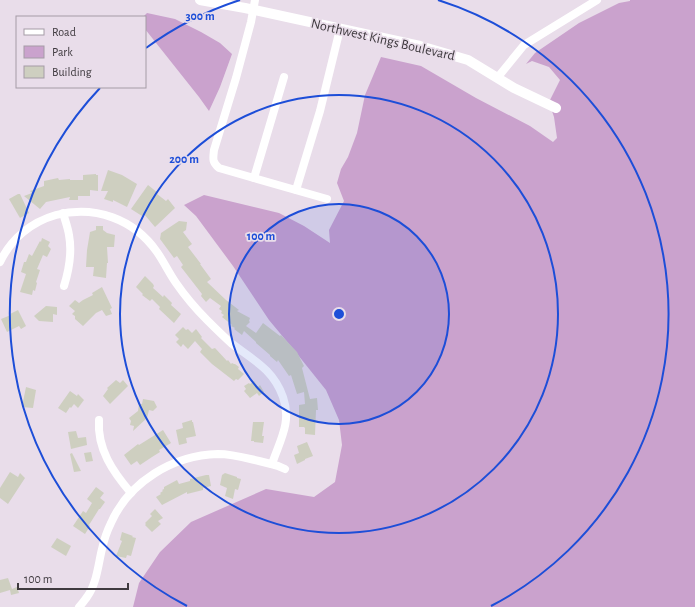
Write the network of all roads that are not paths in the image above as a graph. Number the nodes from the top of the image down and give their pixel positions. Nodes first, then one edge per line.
1 (200, 0) edge
2 (597, 0) edge
3 (254, 5) edge
4 (340, 29) junction
5 (284, 77) dead end
6 (498, 77) junction
7 (556, 108) dead end
8 (254, 178) junction
9 (296, 190) junction
10 (327, 199) dead end
11 (63, 213) junction
12 (0, 262) edge
13 (64, 286) dead end
14 (99, 420) dead end
15 (272, 464) junction
16 (285, 469) dead end
17 (130, 493) junction
18 (79, 607) edge

1 - 3 street, Northwest Kings Boulevard
2 - 6 street
3 - 4 street, Northwest Kings Boulevard
3 - 8 street
4 - 6 street, Northwest Kings Boulevard
4 - 9 street
5 - 8 street
6 - 7 street, Northwest Kings Boulevard
8 - 9 street
9 - 10 street
11 - 12 street
11 - 13 street
11 - 15 street
14 - 17 street
15 - 16 street
15 - 17 street
17 - 18 street

